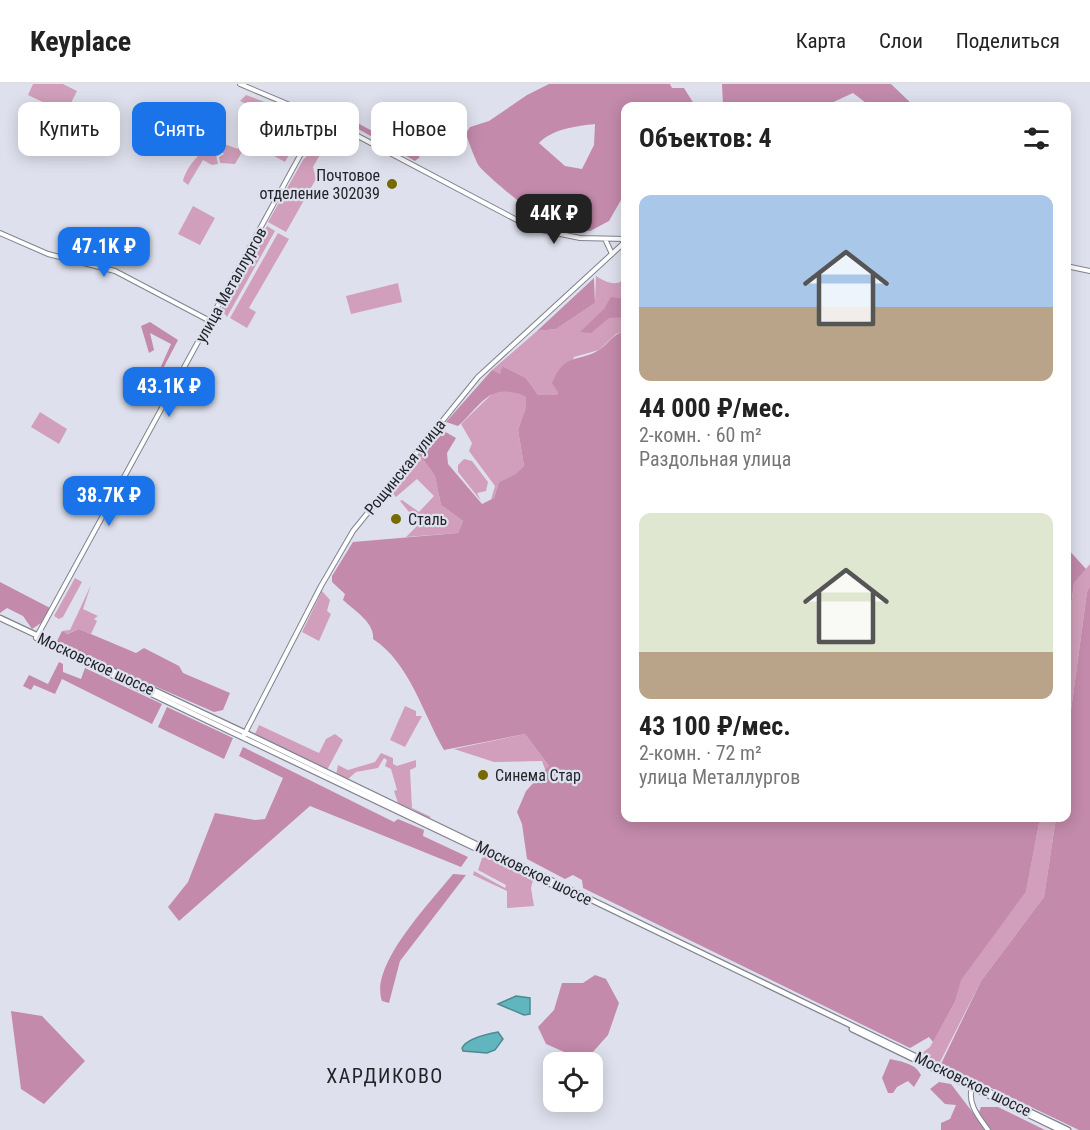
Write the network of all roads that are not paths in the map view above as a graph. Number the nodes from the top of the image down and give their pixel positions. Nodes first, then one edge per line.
1 (240, 84) edge
2 (281, 102) edge
3 (359, 137) edge
4 (300, 156) edge
5 (0, 233) edge
6 (605, 238) junction
7 (621, 240) edge
8 (621, 245) edge
9 (612, 254) junction
10 (1071, 267) edge
11 (1090, 271) edge
12 (210, 321) junction
13 (0, 620) edge
14 (36, 637) junction
15 (244, 735) junction
16 (973, 1085) junction
17 (988, 1130) edge
18 (1060, 1130) edge
19 (1068, 1130) edge

1 - 2 main road
3 - 6 main road
4 - 12 main road, улица Металлургов
5 - 12 main road
6 - 7 main road
6 - 9 main road
8 - 9 main road, Рощинская улица
9 - 15 main road, Рощинская улица
10 - 11 main road
12 - 14 main road, улица Металлургов
13 - 14 main road, Московское шоссе
14 - 15 main road, Московское шоссе
15 - 16 main road, Московское шоссе
16 - 17 main road
16 - 18 main road, Московское шоссе
16 - 19 main road, Московское шоссе

